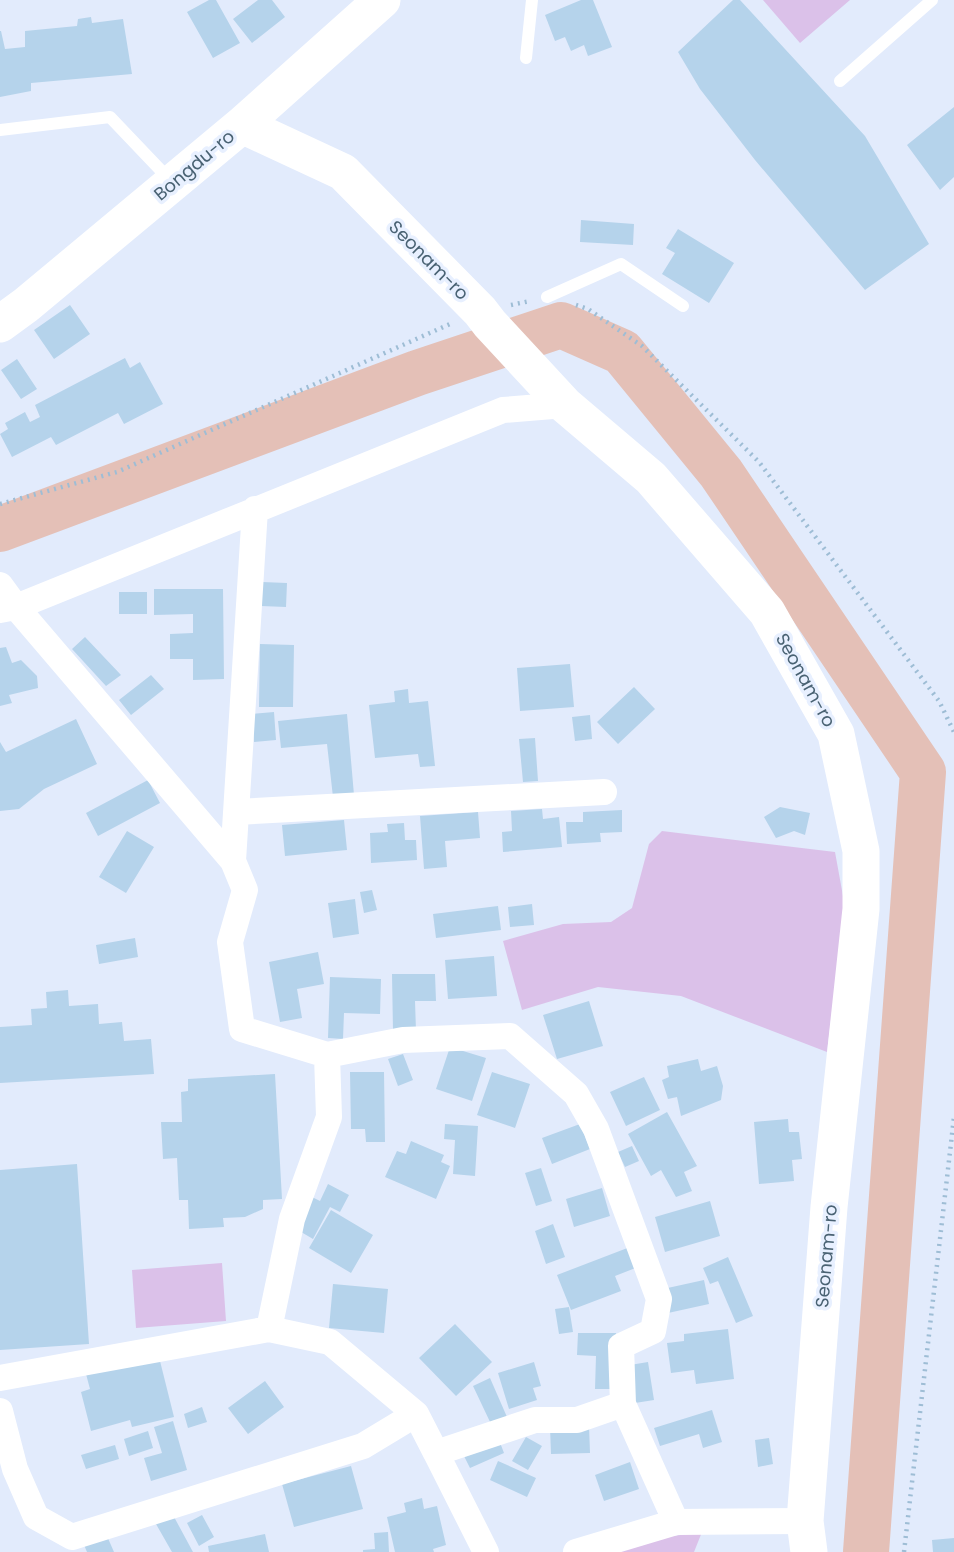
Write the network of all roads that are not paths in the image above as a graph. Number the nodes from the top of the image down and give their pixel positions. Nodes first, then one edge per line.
1 (383, 0) edge
2 (532, 0) edge
3 (932, 0) edge
4 (526, 58) dead end
5 (840, 81) dead end
6 (242, 125) junction
7 (0, 130) edge
8 (173, 183) junction
9 (547, 297) road end
10 (683, 306) dead end
11 (0, 324) edge
12 (557, 395) junction
13 (255, 509) junction
14 (6, 599) edge
15 (604, 792) dead end
16 (236, 812) junction
17 (233, 861) junction
18 (327, 1055) junction
19 (269, 1329) junction
20 (0, 1378) edge
21 (623, 1404) junction
22 (0, 1411) edge
23 (416, 1414) junction
24 (436, 1453) junction
25 (676, 1521) junction
26 (807, 1536) edge
27 (486, 1552) edge
28 (576, 1552) edge

1 - 6 main road, Bongdu-ro
2 - 4 lane
3 - 5 lane
6 - 8 main road, Bongdu-ro
6 - 12 main road, Seonam-ro
7 - 8 lane
8 - 11 main road, Bongdu-ro
9 - 10 lane
12 - 13 street
12 - 26 main road, Seonam-ro
13 - 14 street
13 - 16 street
14 - 17 street
15 - 16 street
16 - 17 street
17 - 18 street
18 - 19 street
18 - 21 street
19 - 20 street
19 - 23 street
21 - 24 street
21 - 25 street
22 - 23 street
23 - 24 street
24 - 27 street
25 - 26 street
25 - 28 street

